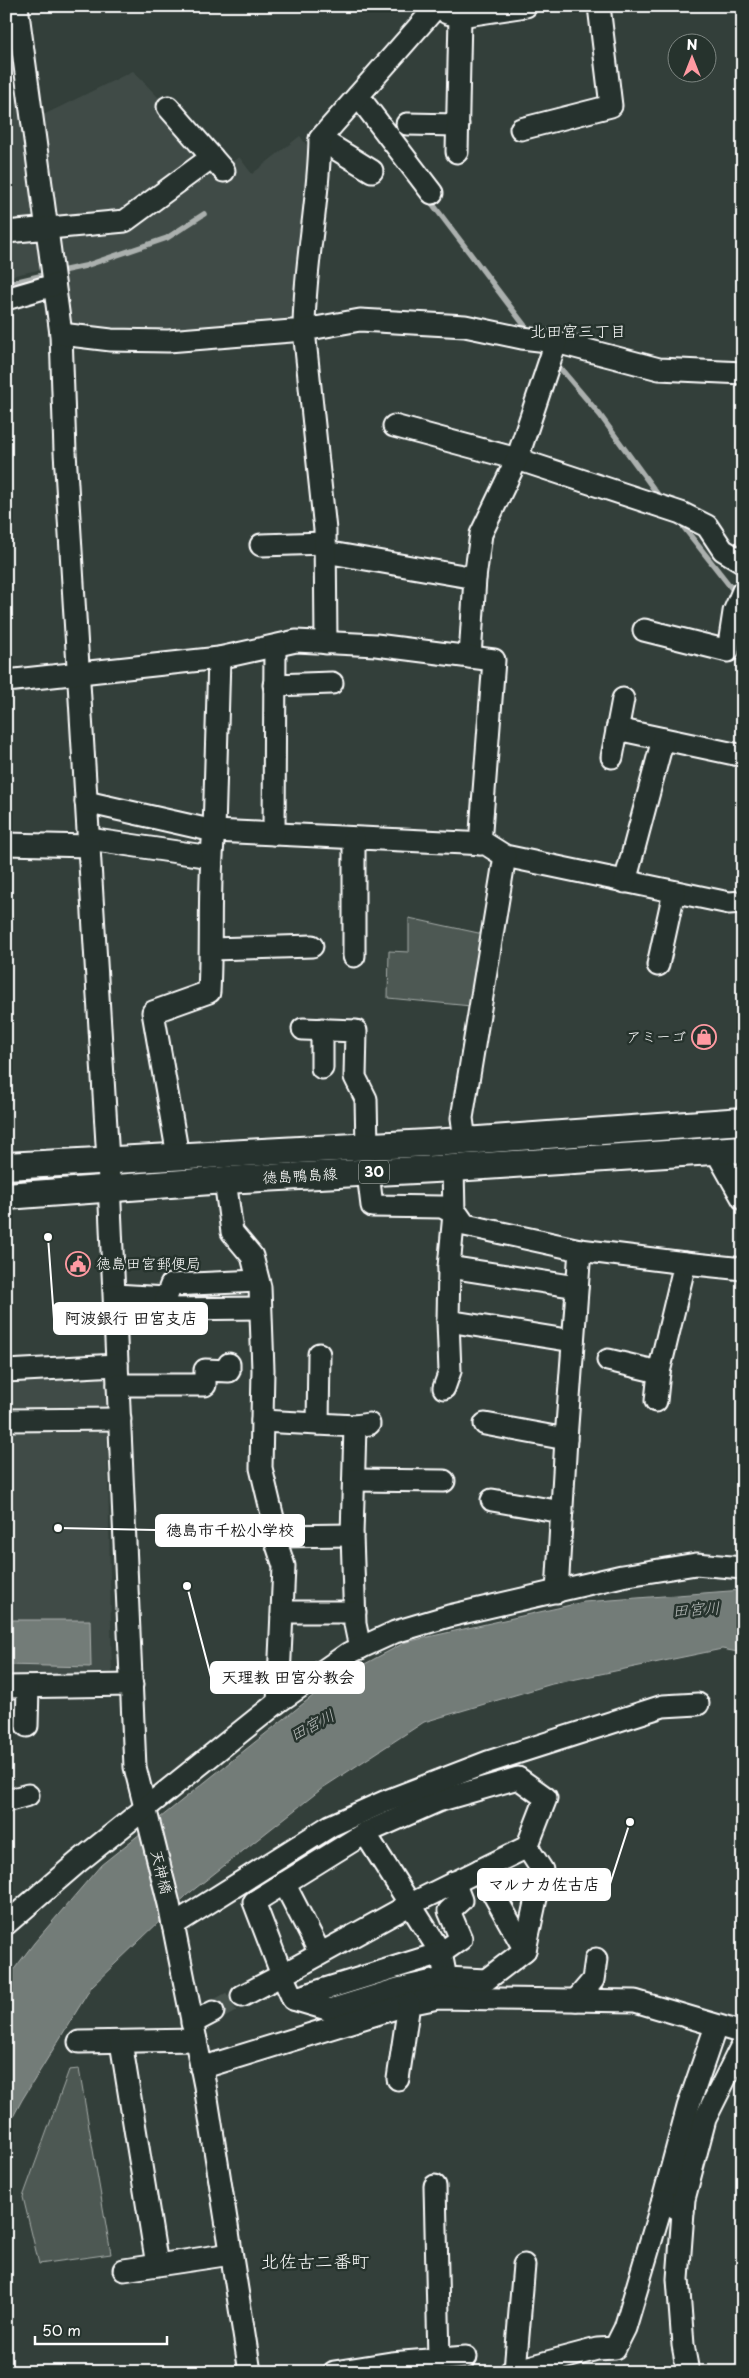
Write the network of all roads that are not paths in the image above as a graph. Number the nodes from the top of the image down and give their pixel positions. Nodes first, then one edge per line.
1 (17, 6) edge
2 (526, 6) edge
3 (599, 6) edge
4 (435, 8) edge
5 (460, 16) junction
6 (358, 96) junction
7 (168, 107) dead end
8 (407, 124) dead end
9 (458, 125) junction
10 (521, 129) dead end
11 (320, 139) junction
12 (457, 152) dead end
13 (372, 171) dead end
14 (432, 193) dead end
15 (49, 228) junction
16 (6, 232) edge
17 (54, 285) junction
18 (6, 299) edge
19 (304, 330) junction
20 (62, 334) junction
21 (556, 342) junction
22 (743, 373) edge
23 (394, 426) dead end
24 (517, 459) junction
25 (261, 544) dead end
26 (325, 547) junction
27 (743, 562) edge
28 (475, 578) junction
29 (743, 591) edge
30 (644, 630) dead end
31 (326, 642) junction
32 (275, 646) junction
33 (470, 657) junction
34 (219, 658) junction
35 (78, 673) junction
36 (6, 681) edge
37 (332, 683) dead end
38 (274, 685) junction
39 (623, 699) dead end
40 (617, 729) junction
41 (663, 739) junction
42 (739, 755) dead end
43 (612, 757) dead end
44 (86, 802) junction
45 (214, 831) junction
46 (274, 834) junction
47 (354, 838) junction
48 (89, 842) junction
49 (6, 844) edge
50 (480, 844) junction
51 (505, 856) junction
52 (211, 857) junction
53 (625, 882) junction
54 (674, 892) junction
55 (743, 902) edge
56 (312, 946) dead end
57 (211, 949) junction
58 (354, 956) dead end
59 (658, 965) dead end
60 (322, 1068) dead end
61 (743, 1122) edge
62 (464, 1141) junction
63 (368, 1146) junction
64 (743, 1148) edge
65 (716, 1150) junction
66 (178, 1156) junction
67 (108, 1160) junction
68 (6, 1166) edge
69 (453, 1168) junction
70 (368, 1173) junction
71 (225, 1180) junction
72 (109, 1190) junction
73 (6, 1196) edge
74 (743, 1199) edge
75 (454, 1214) junction
76 (580, 1250) junction
77 (685, 1263) junction
78 (449, 1266) junction
79 (743, 1269) edge
80 (258, 1281) junction
81 (577, 1288) junction
82 (114, 1296) junction
83 (166, 1298) junction
84 (260, 1308) junction
85 (448, 1321) junction
86 (573, 1341) junction
87 (319, 1354) dead end
88 (608, 1360) dead end
89 (230, 1364) dead end
90 (6, 1371) edge
91 (658, 1372) junction
92 (118, 1375) junction
93 (444, 1388) dead end
94 (656, 1401) dead end
95 (120, 1419) junction
96 (6, 1420) edge
97 (262, 1421) junction
98 (318, 1424) junction
99 (485, 1424) dead end
100 (566, 1440) junction
101 (354, 1480) junction
102 (444, 1480) dead end
103 (492, 1500) dead end
104 (562, 1512) junction
105 (352, 1534) junction
106 (274, 1536) junction
107 (743, 1568) edge
108 (557, 1592) junction
109 (282, 1612) junction
110 (355, 1612) junction
111 (360, 1648) junction
112 (132, 1685) junction
113 (6, 1686) edge
114 (28, 1686) junction
115 (278, 1702) junction
116 (698, 1704) dead end
117 (27, 1726) dead end
118 (28, 1795) dead end
119 (6, 1801) edge
120 (146, 1813) junction
121 (364, 1833) junction
122 (527, 1847) junction
123 (480, 1870) junction
124 (454, 1882) junction
125 (284, 1883) junction
126 (411, 1904) junction
127 (6, 1924) edge
128 (173, 1925) junction
129 (525, 1950) junction
130 (320, 1953) junction
131 (441, 1953) junction
132 (596, 1959) dead end
133 (282, 1975) junction
134 (446, 1978) junction
135 (242, 1996) tunnel mouth
136 (293, 1999) junction
137 (576, 2000) junction
138 (408, 2004) junction
139 (213, 2012) tunnel mouth
140 (716, 2026) junction
141 (194, 2032) junction
142 (743, 2033) edge
143 (79, 2042) dead end
144 (121, 2042) junction
145 (743, 2043) edge
146 (201, 2068) junction
147 (698, 2077) junction
148 (398, 2079) dead end
149 (721, 2087) junction
150 (435, 2186) dead end
151 (663, 2200) junction
152 (683, 2212) junction
153 (231, 2254) junction
154 (156, 2265) junction
155 (524, 2265) dead end
156 (124, 2270) dead end
157 (466, 2357) dead end
158 (439, 2359) junction
159 (513, 2371) edge
160 (250, 2372) edge
161 (334, 2372) edge
162 (688, 2372) edge

1 - 15 street, 天神橋
2 - 5 street
3 - 10 street
4 - 5 street
4 - 6 street
5 - 9 street
6 - 11 street
6 - 14 street
7 - 15 street
8 - 9 street
9 - 12 street
11 - 13 street
11 - 19 street
15 - 16 street
15 - 17 street, 天神橋
17 - 18 street
17 - 20 street, 天神橋
19 - 20 street
19 - 21 street
19 - 26 street
20 - 35 street, 天神橋
21 - 22 street
21 - 24 street
23 - 24 street
24 - 27 street
24 - 28 street
25 - 26 street
26 - 28 street
26 - 31 street
28 - 33 street
29 - 30 street
31 - 32 street
31 - 33 street
32 - 34 street
32 - 38 street
33 - 50 street
34 - 35 street
34 - 45 street
35 - 36 street
35 - 44 street, 天神橋
37 - 38 street
38 - 46 street
39 - 40 street
40 - 41 street
40 - 43 street
41 - 42 street
41 - 53 street
44 - 45 street
44 - 48 street, 天神橋
45 - 46 street
45 - 52 street
46 - 47 street
47 - 50 street
47 - 58 street
48 - 49 street
48 - 52 street
48 - 67 street, 天神橋
50 - 51 street
51 - 53 street
51 - 62 street
52 - 57 street
53 - 54 street
54 - 55 street
54 - 59 street
56 - 57 street
57 - 66 street
60 - 63 street
61 - 62 main road, 徳島鴨島線 / 30
62 - 63 main road, 徳島鴨島線 / 30
63 - 66 main road, 徳島鴨島線 / 30
64 - 65 main road, 徳島鴨島線 / 30
65 - 69 main road, 徳島鴨島線 / 30
65 - 74 street
66 - 67 main road, 徳島鴨島線 / 30
67 - 68 main road, 徳島鴨島線 / 30
67 - 72 street, 天神橋
69 - 70 main road, 徳島鴨島線 / 30
69 - 75 street
70 - 71 main road, 徳島鴨島線 / 30
70 - 75 street
71 - 72 main road, 徳島鴨島線 / 30
71 - 80 street
72 - 73 main road, 徳島鴨島線 / 30
72 - 82 street, 天神橋
75 - 76 street
75 - 78 street
76 - 77 street
76 - 81 street
77 - 79 street
77 - 91 street
78 - 81 street
78 - 85 street
80 - 83 street
80 - 84 street
81 - 86 street
82 - 83 street
82 - 92 street, 天神橋
83 - 84 street
84 - 97 street
85 - 86 street
85 - 93 street
86 - 100 street
87 - 98 street
88 - 91 street
89 - 92 street
90 - 92 street
91 - 94 street
92 - 95 street, 天神橋
95 - 96 street
95 - 112 street, 天神橋
97 - 98 street
97 - 106 street
98 - 101 street
99 - 100 street
100 - 104 street
101 - 102 street
101 - 105 street
103 - 104 street
104 - 108 street
105 - 106 street
105 - 110 street
106 - 109 street
107 - 108 street
108 - 111 street
109 - 110 street
109 - 115 street
110 - 111 street
111 - 115 street
112 - 114 street
112 - 120 street, 天神橋
113 - 114 street
114 - 117 street
115 - 120 street
116 - 128 street
118 - 119 street
120 - 127 street
120 - 128 street, 天神橋
121 - 122 street
121 - 125 street
121 - 126 street
122 - 123 street
122 - 129 street
123 - 124 street
123 - 129 street
124 - 126 street
124 - 131 street
125 - 130 street
125 - 133 street
126 - 130 street
126 - 131 street
128 - 141 street, 天神橋
129 - 134 street
130 - 133 street
131 - 134 street
131 - 136 street
132 - 137 street
133 - 135 street
133 - 136 street
134 - 136 street
137 - 138 street
137 - 140 street
138 - 146 street
138 - 148 street
139 - 141 street
140 - 142 street
140 - 147 street
141 - 144 street
141 - 146 street, 天神橋
143 - 144 street
144 - 154 street
145 - 149 street
146 - 153 street, 天神橋
147 - 149 street
147 - 151 street
149 - 152 street
150 - 158 street
151 - 152 street
151 - 159 street
152 - 162 street
153 - 154 street
153 - 160 street, 天神橋
154 - 156 street
155 - 159 street
157 - 158 street
158 - 161 street

